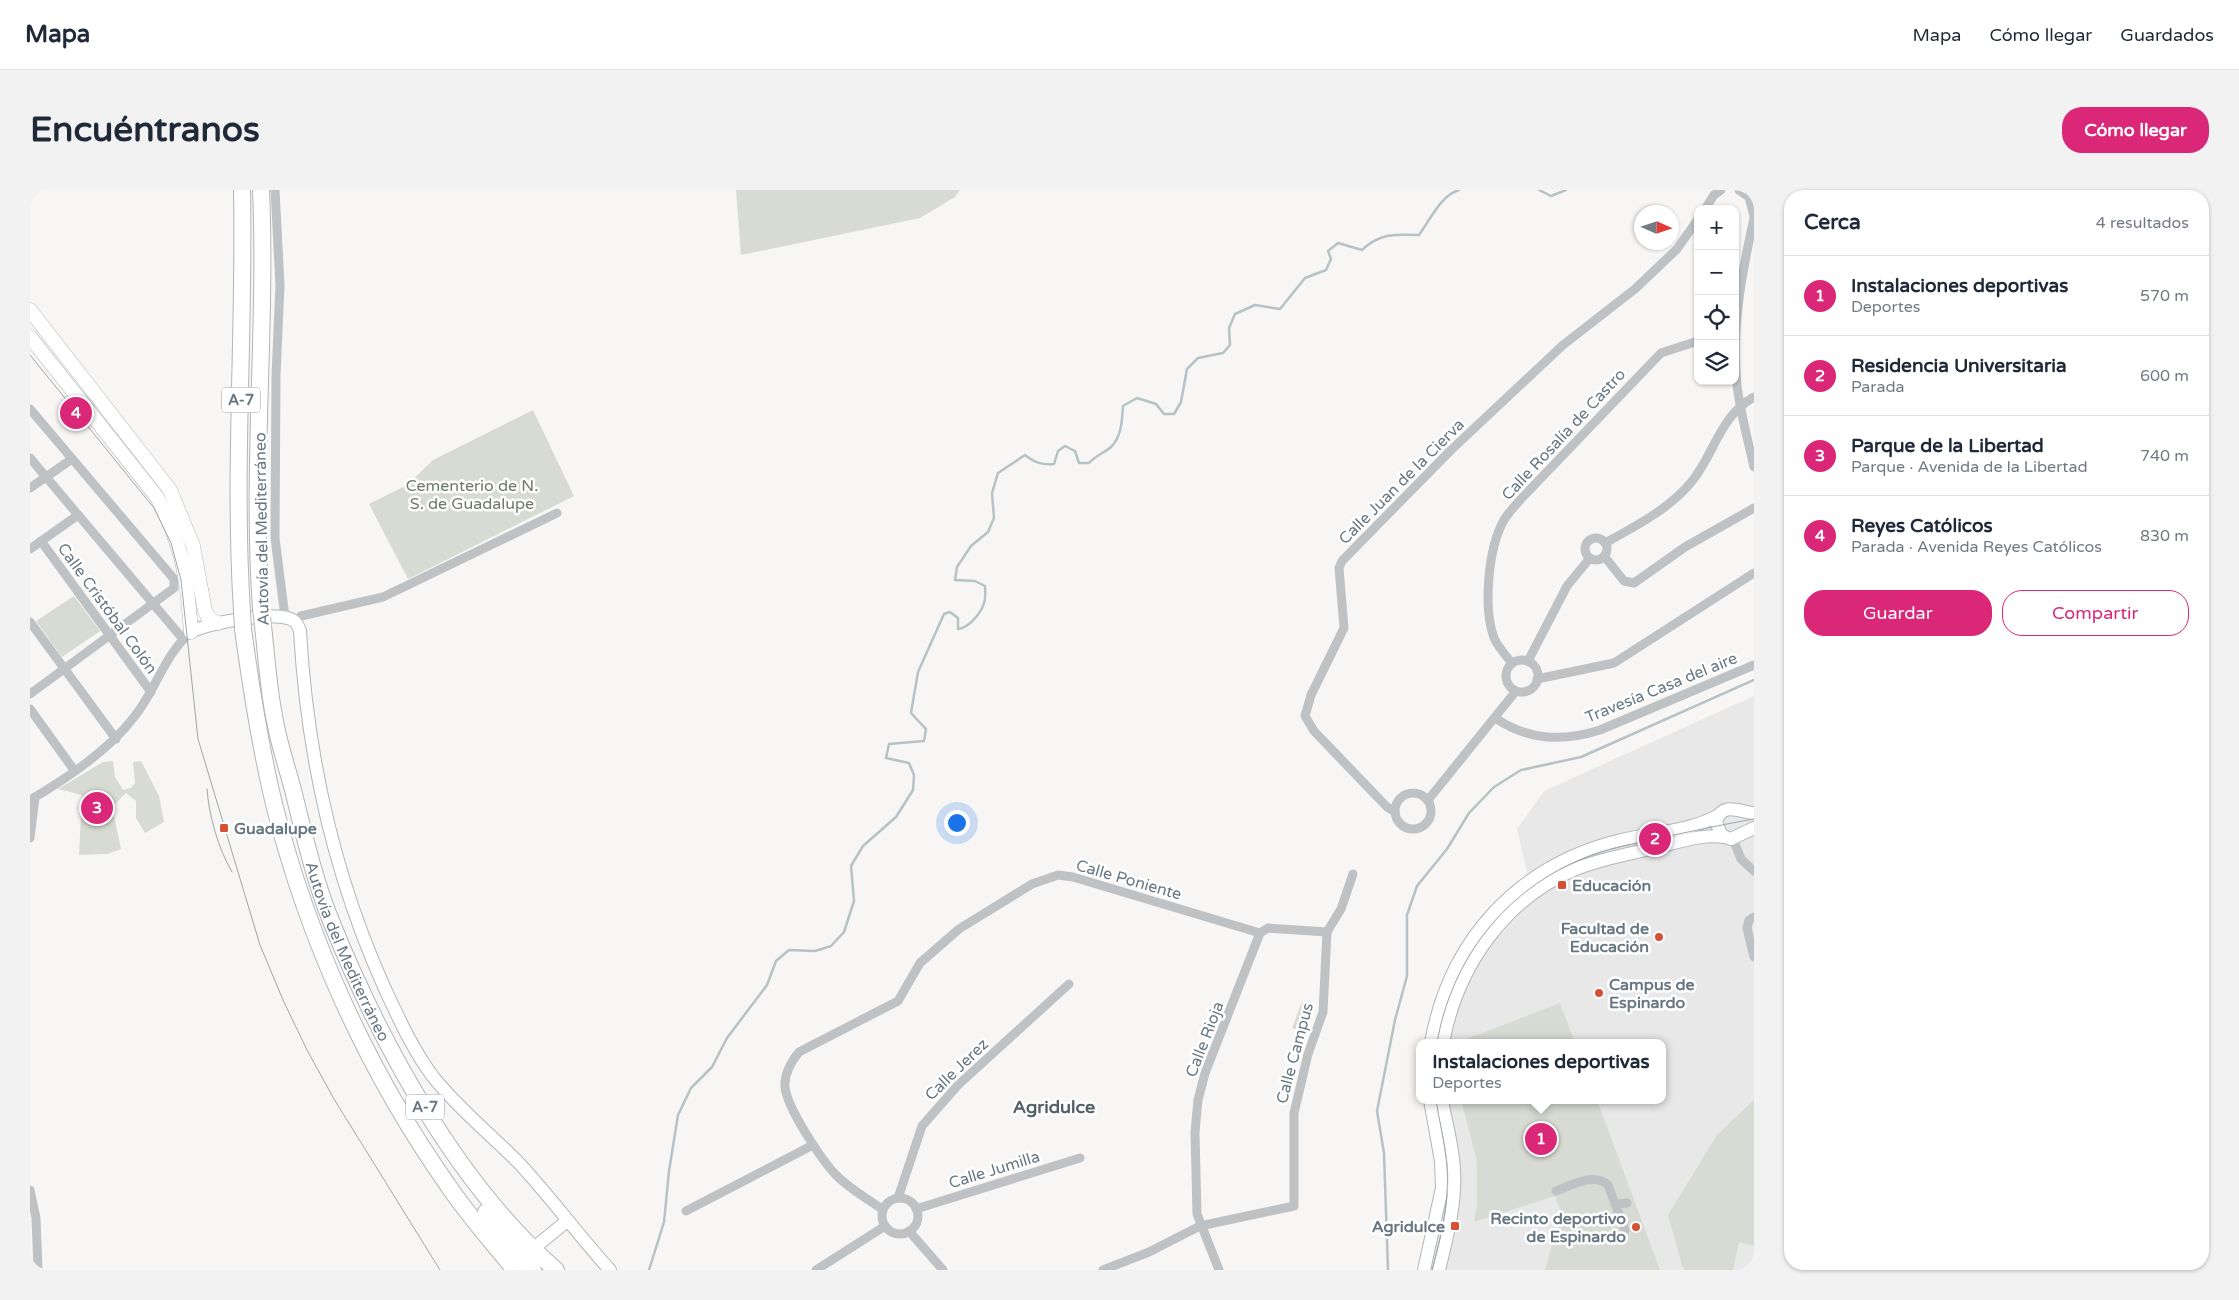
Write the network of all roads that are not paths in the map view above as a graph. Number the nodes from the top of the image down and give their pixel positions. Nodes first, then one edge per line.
1 (242, 190) edge
2 (262, 190) edge
3 (275, 190) edge
4 (1721, 190) edge
5 (1740, 190) edge
6 (1752, 197) edge
7 (1708, 205) edge
8 (1754, 217) edge
9 (1694, 225) edge
10 (1739, 300) edge
11 (30, 310) edge
12 (30, 337) edge
13 (1736, 340) edge
14 (1694, 341) edge
15 (1752, 399) edge
16 (1740, 406) junction
17 (30, 409) edge
18 (30, 458) edge
19 (72, 459) junction
20 (1754, 467) edge
21 (46, 477) junction
22 (30, 488) edge
23 (1754, 508) edge
24 (557, 513) dead end
25 (78, 515) junction
26 (41, 542) junction
27 (1605, 543) junction
28 (30, 549) edge
29 (1604, 556) junction
30 (1590, 558) junction
31 (1754, 573) edge
32 (200, 578) junction
33 (153, 603) junction
34 (290, 619) junction
35 (30, 622) edge
36 (218, 622) junction
37 (191, 633) junction
38 (110, 635) junction
39 (1528, 661) junction
40 (1512, 663) junction
41 (1754, 665) edge
42 (64, 669) junction
43 (1537, 679) junction
44 (1514, 690) junction
45 (151, 692) junction
46 (30, 694) edge
47 (30, 709) edge
48 (1495, 718) junction
49 (116, 739) junction
50 (74, 770) junction
51 (32, 796) edge
52 (1427, 799) junction
53 (1739, 810) junction
54 (1396, 812) junction
55 (1754, 813) edge
56 (1719, 815) junction
57 (1749, 830) edge
58 (30, 838) edge
59 (1729, 838) junction
60 (1754, 871) edge
61 (1353, 874) dead end
62 (1754, 917) edge
63 (331, 920) junction
64 (1327, 932) junction
65 (1260, 933) junction
66 (1754, 957) edge
67 (1069, 984) dead end
68 (1432, 1039) edge
69 (1444, 1039) edge
70 (1431, 1104) edge
71 (1443, 1104) edge
72 (813, 1145) junction
73 (1080, 1158) dead end
74 (30, 1190) edge
75 (1556, 1191) dead end
76 (898, 1198) junction
77 (1628, 1203) dead end
78 (1615, 1204) junction
79 (916, 1209) junction
80 (883, 1210) junction
81 (686, 1211) dead end
82 (33, 1219) edge
83 (567, 1222) junction
84 (885, 1226) junction
85 (1200, 1226) junction
86 (1625, 1230) dead end
87 (909, 1231) junction
88 (484, 1232) junction
89 (540, 1243) dead end
90 (38, 1270) edge
91 (504, 1270) edge
92 (514, 1270) edge
93 (533, 1270) edge
94 (556, 1270) edge
95 (610, 1270) edge
96 (816, 1270) edge
97 (943, 1270) edge
98 (1103, 1270) edge
99 (1219, 1270) edge
100 (1424, 1270) edge
101 (1439, 1270) edge

1 - 88 highway, Autovía del Mediterráneo / A-7, bridge
2 - 63 highway, Autovía del Mediterráneo / A-7, bridge
3 - 34 street
4 - 7 street
5 - 6 street
6 - 8 street
8 - 10 street
9 - 54 street, Calle Juan de la Cierva
11 - 32 main road
12 - 37 main road
13 - 16 street
14 - 40 street, Calle Rosalía de Castro
15 - 16 street
16 - 20 street
16 - 27 street
17 - 19 street
18 - 21 street
19 - 21 street
19 - 33 street
21 - 22 street
21 - 25 street
23 - 29 street
24 - 34 street
25 - 26 street
25 - 33 street
26 - 28 street
26 - 38 street, Calle Cristóbal Colón
27 - 29 street
27 - 30 street
29 - 30 street
30 - 39 street
31 - 43 street
32 - 36 main road
32 - 37 main road
33 - 37 street
33 - 38 street
34 - 36 main road
34 - 83 main road
35 - 42 street
36 - 37 main road
37 - 45 street
38 - 42 street
38 - 45 street, Calle Cristóbal Colón
39 - 40 street
39 - 43 street
40 - 44 street
41 - 48 street, Travesía Casa del aire
42 - 46 street
42 - 49 street
43 - 44 street
44 - 48 street
44 - 52 street
45 - 49 street
47 - 50 street
48 - 52 street
49 - 50 street
50 - 51 street
51 - 58 street
52 - 54 street
52 - 54 street
53 - 55 main road
53 - 56 main road
53 - 57 main road
56 - 59 main road
56 - 68 main road
57 - 59 main road
59 - 60 street
59 - 69 main road
61 - 64 street
62 - 66 street
63 - 93 highway
63 - 94 highway, Autovía del Mediterráneo / A-7
64 - 65 street
64 - 85 street, Calle Campus
65 - 72 street, Calle Poniente
65 - 85 street, Calle Rioja
67 - 76 street, Calle Jerez
70 - 100 main road
71 - 101 main road
72 - 80 street, Calle Poniente
72 - 81 street
73 - 79 street, Calle Jumilla
74 - 82 street
75 - 78 street
76 - 79 street
76 - 80 street
77 - 78 street
78 - 86 street
79 - 87 street
80 - 84 street
82 - 90 street
83 - 89 main road
83 - 95 main road
84 - 87 street
84 - 96 street
85 - 98 street
85 - 99 street, Calle Rioja
87 - 97 street
88 - 91 highway
88 - 92 highway, Autovía del Mediterráneo / A-7

